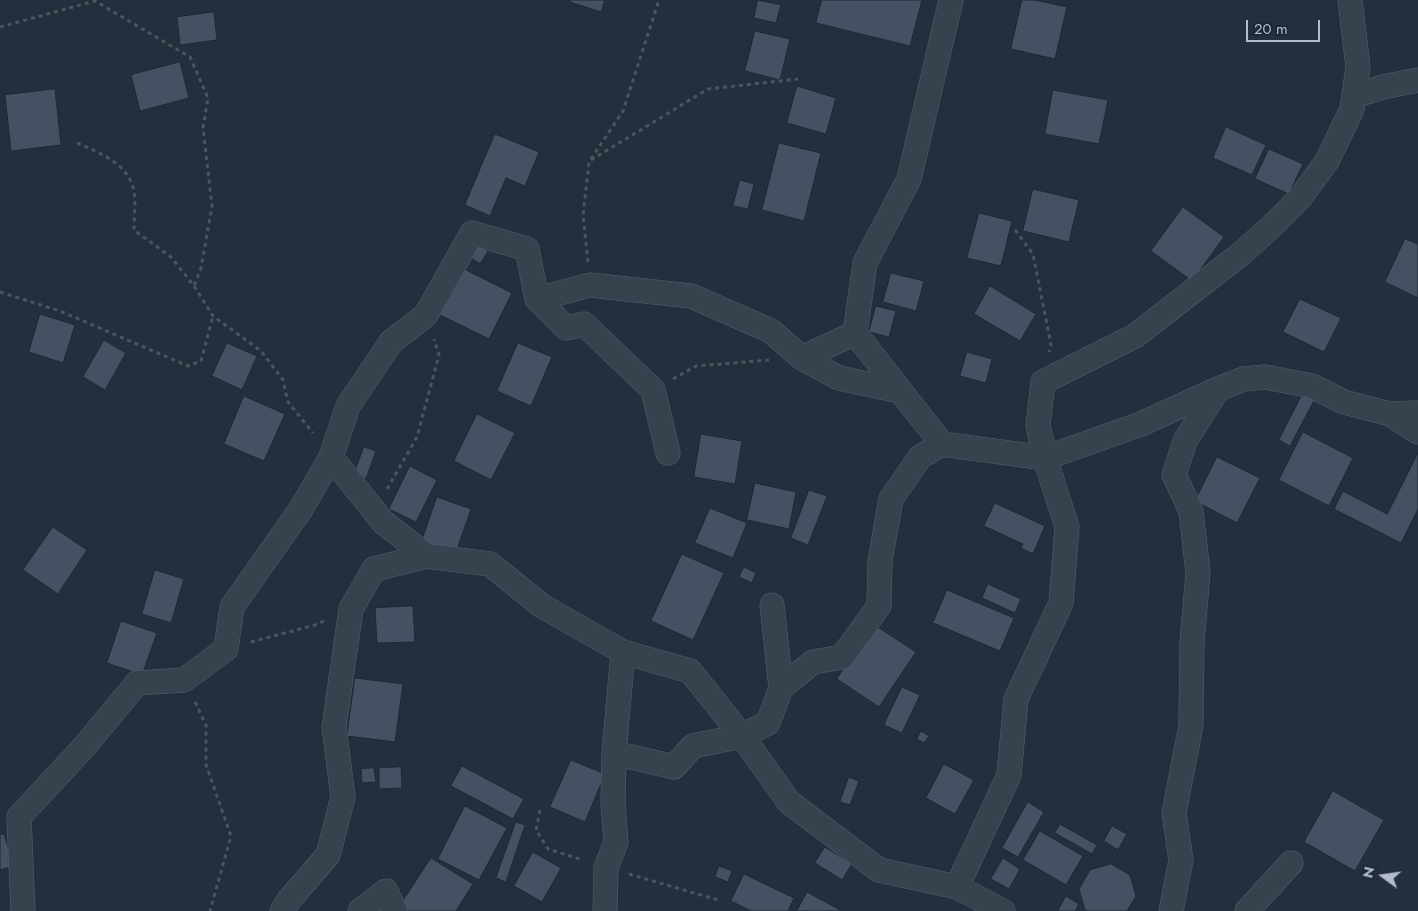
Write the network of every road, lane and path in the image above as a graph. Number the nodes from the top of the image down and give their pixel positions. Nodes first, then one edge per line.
1 (659, 0) edge
2 (951, 0) edge
3 (1350, 0) edge
4 (0, 27) edge
5 (798, 79) dead end
6 (1418, 80) edge
7 (1354, 96) junction
8 (77, 143) dead end
9 (589, 162) junction
10 (1015, 230) dead end
11 (590, 285) junction
12 (194, 286) junction
13 (0, 292) edge
14 (537, 299) junction
15 (426, 315) junction
16 (213, 316) junction
17 (584, 324) junction
18 (855, 333) junction
19 (802, 358) junction
20 (1043, 382) junction
21 (1218, 389) junction
22 (653, 390) junction
23 (900, 391) junction
24 (1418, 413) edge
25 (1390, 414) junction
26 (1418, 432) edge
27 (942, 444) junction
28 (668, 453) dead end
29 (331, 457) junction
30 (1045, 458) junction
31 (374, 511) junction
32 (427, 556) junction
33 (772, 606) dead end
34 (351, 608) junction
35 (226, 649) junction
36 (623, 652) junction
37 (184, 680) junction
38 (781, 688) junction
39 (742, 736) junction
40 (614, 753) junction
41 (1291, 863) dead end
42 (957, 887) junction
43 (24, 911) edge
44 (210, 911) edge
45 (282, 911) edge
46 (360, 911) edge
47 (395, 911) edge
48 (605, 911) edge
49 (1003, 911) edge
50 (1171, 911) edge
51 (1246, 911) edge

1 - 9 path
2 - 18 street
3 - 7 street
4 - 12 path
5 - 9 path
6 - 7 street
7 - 20 street
8 - 12 path
9 - 11 path
10 - 20 path
11 - 14 street
11 - 17 street
11 - 19 street
12 - 16 path
13 - 16 path
14 - 15 street
14 - 17 street
15 - 29 street
15 - 31 path
16 - 29 path
17 - 22 street
18 - 19 street
18 - 23 street
19 - 22 path
19 - 23 street
20 - 30 street
21 - 25 street
21 - 30 street
21 - 50 street
22 - 28 street
23 - 27 street
24 - 25 street
25 - 26 street
27 - 30 street
27 - 38 street
29 - 31 street
29 - 35 street
30 - 42 street
31 - 32 street
32 - 34 street
32 - 36 street
33 - 38 street
34 - 35 path
34 - 45 street
35 - 37 street
36 - 39 street
36 - 40 street
37 - 43 street
37 - 44 path
38 - 39 street
39 - 40 street
39 - 42 street
40 - 48 street
41 - 51 street
42 - 49 street
46 - 47 street

